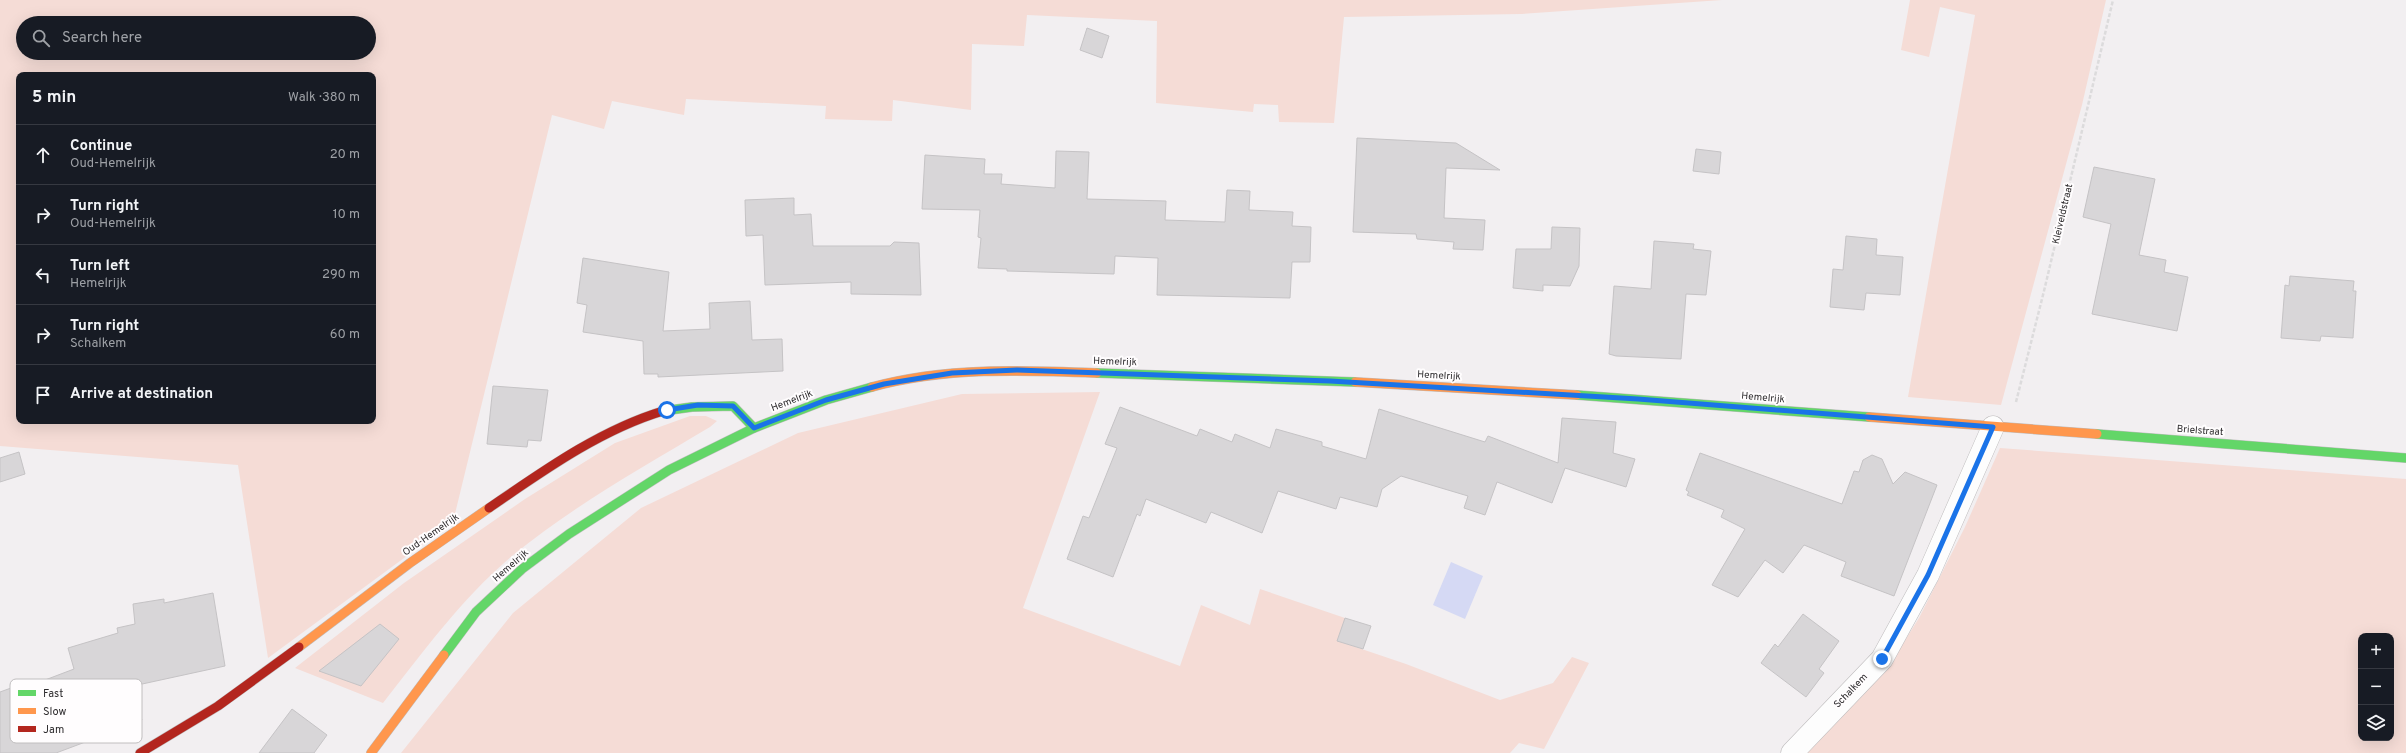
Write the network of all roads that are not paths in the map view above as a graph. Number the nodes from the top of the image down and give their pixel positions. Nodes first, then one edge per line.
1 (754, 428) junction
2 (2001, 428) junction
3 (2406, 458) edge
4 (140, 753) edge
5 (371, 753) edge
6 (1792, 753) edge

1 - 2 street, Hemelrijk
1 - 4 street, Oud-Hemelrijk
1 - 5 street, Hemelrijk
2 - 3 street, Brielstraat
2 - 6 street, Schalkem

